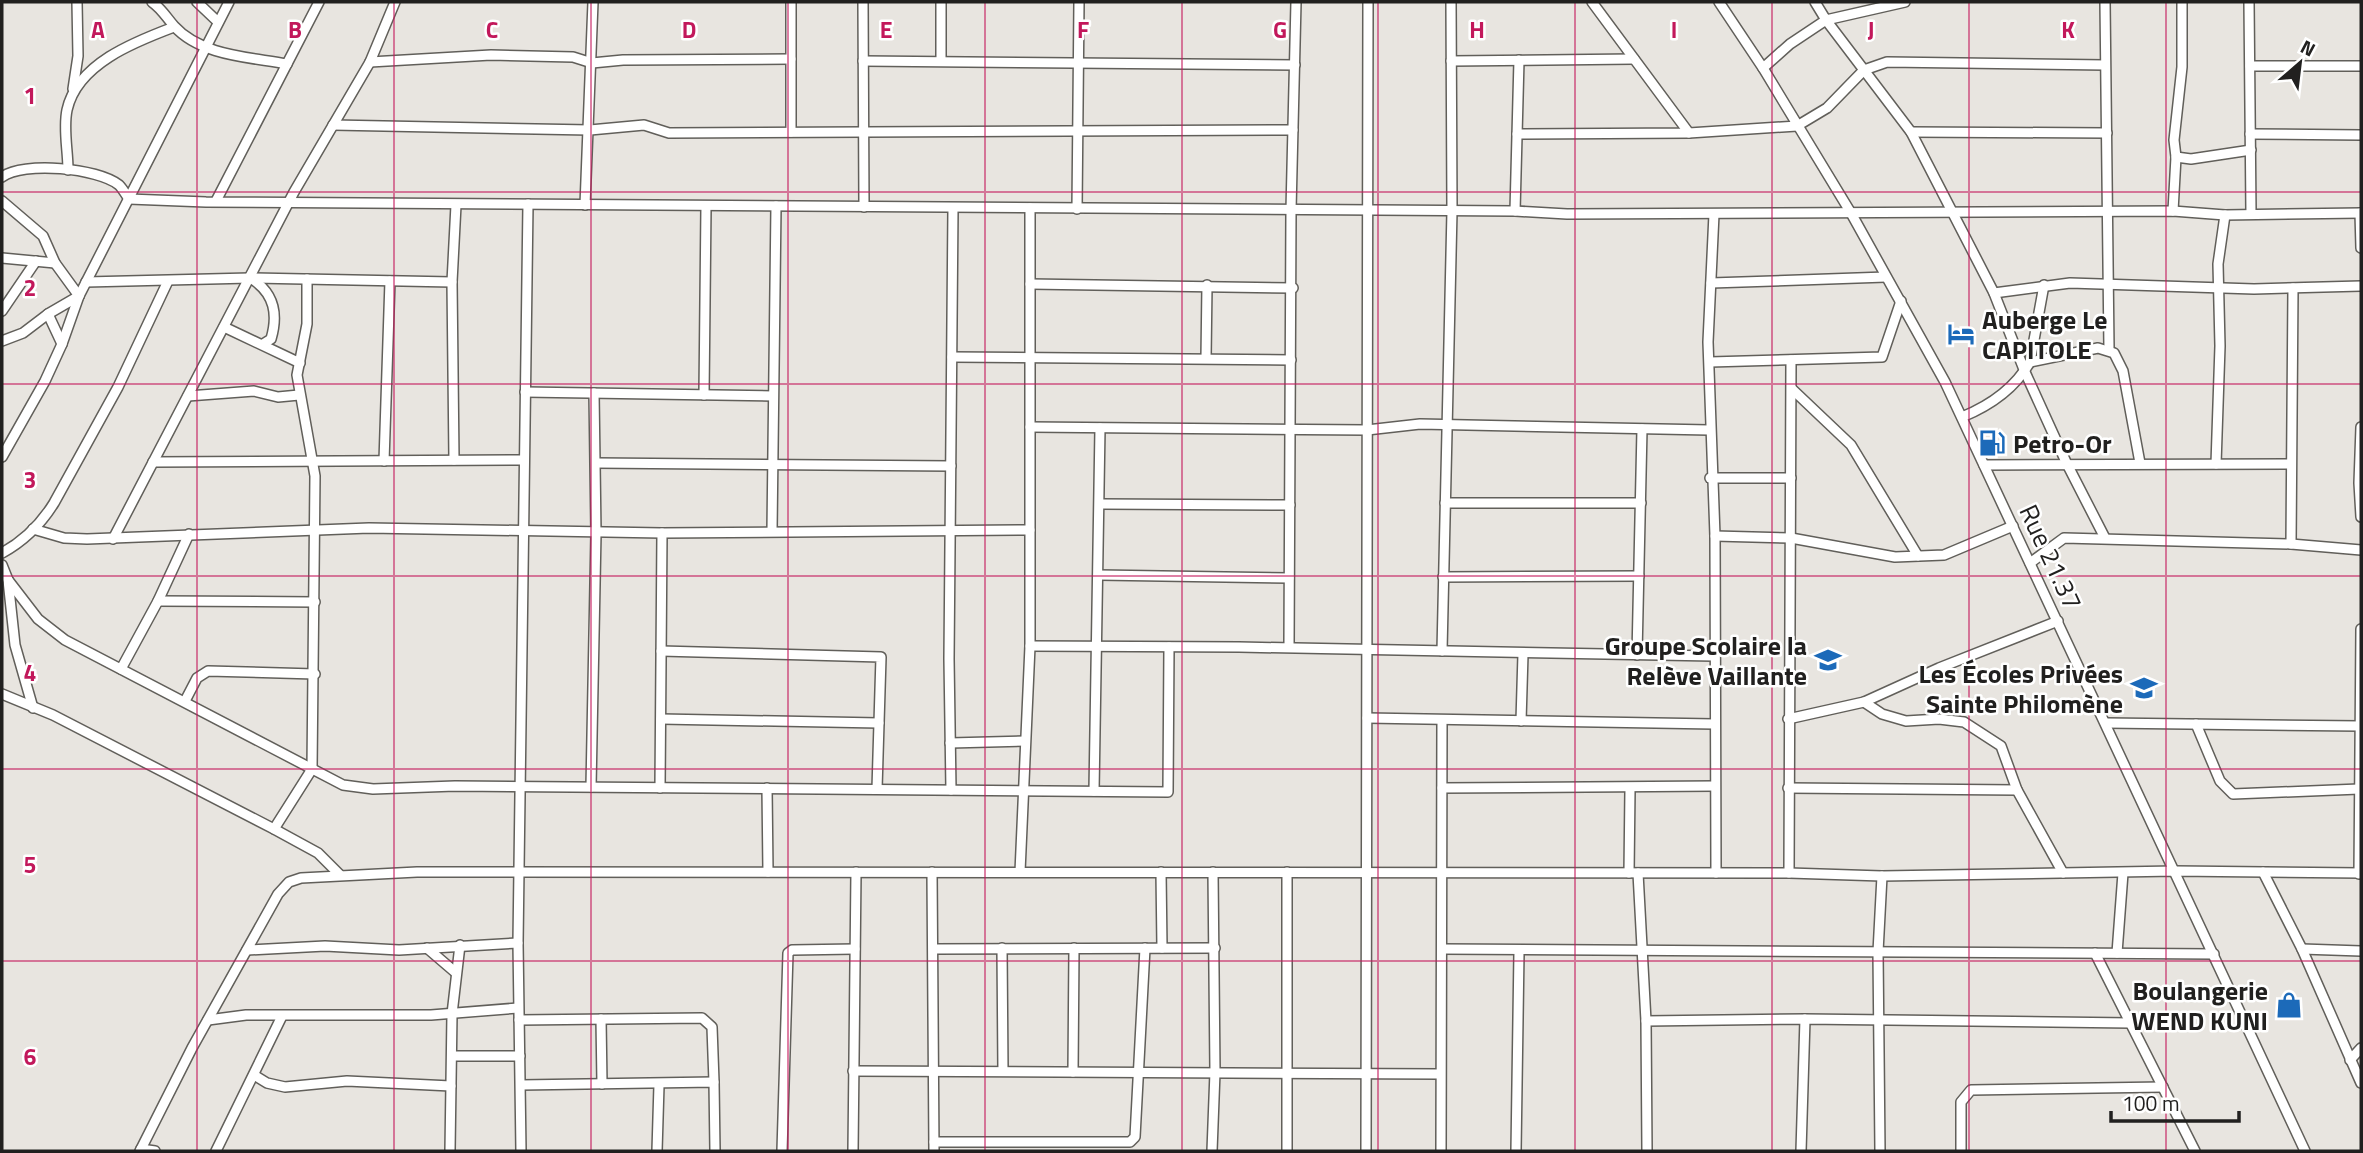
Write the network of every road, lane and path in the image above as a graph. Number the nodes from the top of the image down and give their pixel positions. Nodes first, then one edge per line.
1 (77, 2) edge
2 (152, 2) edge
3 (197, 2) edge
4 (229, 2) edge
5 (318, 2) edge
6 (396, 2) edge
7 (593, 2) edge
8 (791, 2) edge
9 (863, 2) edge
10 (941, 2) edge
11 (1079, 2) edge
12 (1296, 2) edge
13 (1368, 2) edge
14 (1451, 2) edge
15 (1592, 2) edge
16 (1719, 2) edge
17 (1815, 2) edge
18 (1905, 2) edge
19 (2105, 2) edge
20 (2182, 2) edge
21 (2249, 2) edge
22 (1826, 20) junction
23 (218, 22) junction
24 (174, 27) junction
25 (205, 46) junction
26 (791, 59) junction
27 (1634, 59) junction
28 (941, 60) junction
29 (863, 61) junction
30 (1451, 61) junction
31 (1519, 61) junction
32 (370, 62) junction
33 (592, 63) junction
34 (1078, 63) junction
35 (286, 64) junction
36 (1295, 65) junction
37 (2105, 65) junction
38 (2250, 66) junction
39 (2361, 66) edge
40 (1763, 68) junction
41 (1864, 70) junction
42 (74, 89) junction
43 (333, 125) junction
44 (1797, 126) junction
45 (590, 130) junction
46 (1293, 130) junction
47 (1077, 131) junction
48 (791, 132) junction
49 (1689, 132) junction
50 (1911, 132) junction
51 (864, 133) junction
52 (2107, 133) junction
53 (1517, 134) junction
54 (2250, 134) junction
55 (2361, 135) edge
56 (2251, 150) junction
57 (2176, 157) junction
58 (68, 170) junction
59 (2, 177) edge
60 (128, 199) junction
61 (2, 201) edge
62 (216, 201) junction
63 (290, 202) junction
64 (528, 204) junction
65 (456, 205) junction
66 (585, 205) junction
67 (706, 206) junction
68 (776, 206) junction
69 (864, 207) junction
70 (953, 208) junction
71 (1030, 208) junction
72 (1077, 209) junction
73 (1291, 211) junction
74 (1452, 211) junction
75 (1515, 211) junction
76 (2173, 211) junction
77 (1368, 212) junction
78 (2107, 212) junction
79 (2360, 213) edge
80 (1714, 214) junction
81 (1850, 214) junction
82 (1954, 214) junction
83 (2251, 214) junction
84 (2225, 215) junction
85 (2361, 248) edge
86 (2, 258) edge
87 (36, 261) junction
88 (55, 263) junction
89 (1886, 277) junction
90 (250, 278) junction
91 (307, 279) junction
92 (168, 281) junction
93 (390, 281) junction
94 (86, 282) junction
95 (452, 282) junction
96 (2108, 282) junction
97 (1711, 283) junction
98 (1030, 284) junction
99 (1207, 285) junction
100 (2044, 285) junction
101 (2220, 286) junction
102 (2361, 286) edge
103 (1293, 288) junction
104 (2293, 288) junction
105 (1994, 293) junction
106 (79, 296) junction
107 (1901, 301) junction
108 (2, 311) edge
109 (48, 314) junction
110 (224, 327) junction
111 (2, 341) edge
112 (62, 344) junction
113 (263, 344) junction
114 (2109, 349) junction
115 (1030, 355) junction
116 (952, 356) junction
117 (1206, 358) junction
118 (1791, 359) junction
119 (1291, 360) junction
120 (1710, 362) junction
121 (2031, 362) junction
122 (300, 363) junction
123 (2025, 372) junction
124 (1792, 389) junction
125 (525, 392) junction
126 (594, 393) junction
127 (299, 395) junction
128 (704, 395) junction
129 (188, 396) junction
130 (774, 396) junction
131 (1962, 417) junction
132 (1446, 425) junction
133 (2361, 426) edge
134 (1030, 427) junction
135 (1100, 428) junction
136 (1291, 429) junction
137 (1642, 429) junction
138 (1367, 430) junction
139 (1709, 430) junction
140 (2, 457) edge
141 (454, 460) junction
142 (524, 460) junction
143 (312, 461) junction
144 (384, 461) junction
145 (153, 462) junction
146 (2066, 462) junction
147 (596, 463) junction
148 (2140, 463) junction
149 (772, 464) junction
150 (1984, 464) junction
151 (2216, 464) junction
152 (2290, 464) junction
153 (951, 466) junction
154 (1710, 478) junction
155 (1791, 478) junction
156 (1445, 503) junction
157 (1641, 503) junction
158 (1101, 504) junction
159 (1290, 505) junction
160 (2361, 517) edge
161 (2013, 526) junction
162 (33, 529) junction
163 (314, 529) junction
164 (950, 529) junction
165 (1030, 530) junction
166 (772, 531) junction
167 (523, 532) junction
168 (596, 533) junction
169 (662, 533) junction
170 (189, 534) junction
171 (1715, 536) junction
172 (1791, 538) junction
173 (2105, 538) junction
174 (113, 539) junction
175 (2291, 544) junction
176 (2361, 550) edge
177 (2, 553) edge
178 (1918, 556) junction
179 (2030, 563) junction
180 (2, 565) edge
181 (1099, 575) junction
182 (1639, 576) junction
183 (1444, 577) junction
184 (1289, 578) junction
185 (8, 580) junction
186 (158, 601) junction
187 (315, 602) junction
188 (2058, 621) junction
189 (2361, 629) edge
190 (1030, 646) junction
191 (1098, 648) junction
192 (1169, 648) junction
193 (1289, 648) junction
194 (1367, 649) junction
195 (661, 651) junction
196 (1442, 651) junction
197 (1523, 654) junction
198 (1637, 655) junction
199 (1713, 656) junction
200 (2360, 662) edge
201 (121, 669) junction
202 (315, 674) junction
203 (2, 694) edge
204 (185, 701) junction
205 (1864, 702) junction
206 (33, 708) junction
207 (661, 719) junction
208 (1367, 719) junction
209 (1788, 719) junction
210 (1442, 720) junction
211 (1521, 721) junction
212 (879, 723) junction
213 (2106, 723) junction
214 (1714, 724) junction
215 (2196, 724) junction
216 (2360, 726) edge
217 (1025, 741) junction
218 (950, 743) junction
219 (312, 769) junction
220 (521, 786) junction
221 (1715, 786) junction
222 (591, 787) junction
223 (660, 788) junction
224 (767, 788) junction
225 (1442, 788) junction
226 (1788, 788) junction
227 (877, 789) junction
228 (1630, 789) junction
229 (2360, 789) edge
230 (951, 790) junction
231 (2017, 790) junction
232 (1022, 791) junction
233 (1094, 791) junction
234 (274, 829) junction
235 (2175, 871) junction
236 (519, 872) junction
237 (768, 872) junction
238 (856, 872) junction
239 (932, 872) junction
240 (1020, 872) junction
241 (1161, 872) junction
242 (1213, 872) junction
243 (1287, 872) junction
244 (2263, 872) junction
245 (1367, 873) junction
246 (1442, 873) junction
247 (1633, 873) junction
248 (1716, 873) junction
249 (1789, 873) junction
250 (2063, 873) junction
251 (2123, 873) junction
252 (2360, 873) edge
253 (340, 875) junction
254 (1882, 876) junction
255 (518, 943) junction
256 (460, 945) junction
257 (427, 947) junction
258 (1002, 948) junction
259 (1074, 948) junction
260 (1145, 948) junction
261 (1162, 948) junction
262 (1215, 948) junction
263 (855, 949) junction
264 (934, 949) junction
265 (1442, 949) junction
266 (2302, 949) junction
267 (247, 950) junction
268 (2361, 951) edge
269 (1519, 952) junction
270 (1640, 952) junction
271 (1878, 952) junction
272 (2095, 953) junction
273 (2117, 953) junction
274 (2214, 954) junction
275 (454, 972) junction
276 (518, 1008) junction
277 (452, 1014) junction
278 (282, 1016) junction
279 (601, 1019) junction
280 (1805, 1019) junction
281 (208, 1020) junction
282 (519, 1020) junction
283 (1880, 1020) junction
284 (1646, 1021) junction
285 (2131, 1023) junction
286 (2361, 1048) edge
287 (520, 1055) junction
288 (452, 1056) junction
289 (2350, 1060) junction
290 (933, 1070) junction
291 (853, 1071) junction
292 (1003, 1071) junction
293 (1073, 1072) junction
294 (1140, 1072) junction
295 (1215, 1072) junction
296 (1287, 1073) junction
297 (1366, 1073) junction
298 (1440, 1074) junction
299 (254, 1076) junction
300 (714, 1082) junction
301 (2361, 1083) edge
302 (602, 1084) junction
303 (521, 1085) junction
304 (659, 1085) junction
305 (451, 1086) junction
306 (2163, 1087) junction
307 (1073, 1146) edge
308 (934, 1147) edge
309 (140, 1150) edge
310 (155, 1151) edge
311 (216, 1151) edge
312 (450, 1151) edge
313 (521, 1151) edge
314 (657, 1151) edge
315 (715, 1151) edge
316 (782, 1151) edge
317 (853, 1151) edge
318 (1212, 1151) edge
319 (1287, 1151) edge
320 (1366, 1151) edge
321 (1441, 1151) edge
322 (1516, 1151) edge
323 (1647, 1151) edge
324 (1801, 1151) edge
325 (1880, 1151) edge
326 (1961, 1151) edge
327 (2195, 1151) edge
328 (2305, 1151) edge

1 - 42 street
2 - 24 street
3 - 23 street
4 - 23 street
5 - 35 street
6 - 32 street
7 - 33 street
8 - 26 street
9 - 29 street
10 - 28 street
11 - 34 street
12 - 36 street
13 - 77 street
14 - 30 street
15 - 27 street
16 - 40 street, Rue 21.37
17 - 22 street
18 - 22 street
19 - 37 street
20 - 57 street
21 - 38 street
22 - 40 street
22 - 41 street
23 - 25 street
24 - 25 street
24 - 42 street
25 - 35 street
25 - 60 street
26 - 33 street
26 - 48 street
27 - 31 street
27 - 49 street
28 - 29 street
28 - 34 street
29 - 51 street
30 - 31 street
30 - 74 street
31 - 53 street
32 - 33 street
32 - 43 street
33 - 45 street
34 - 36 street
34 - 47 street
35 - 62 street
36 - 46 street
37 - 41 street
37 - 52 street
38 - 39 street
38 - 54 street
40 - 44 street, Rue 21.37
41 - 44 street
41 - 50 street
42 - 58 street
43 - 45 street
43 - 63 street
44 - 49 street
44 - 81 street, Rue 21.37
45 - 48 street
45 - 66 street
46 - 47 street
46 - 73 street
47 - 51 street
47 - 72 street
48 - 51 street
49 - 53 street
50 - 52 street
50 - 82 street
51 - 69 street
52 - 78 street
53 - 75 street
54 - 55 street
54 - 56 street
56 - 57 street
56 - 83 street
57 - 76 street
58 - 59 street
58 - 60 street
60 - 62 street
60 - 94 street
61 - 88 street
62 - 63 street
63 - 65 street
63 - 90 street
64 - 65 street
64 - 66 street
64 - 125 street
65 - 95 street
66 - 67 street
67 - 68 street
67 - 128 street
68 - 69 street
68 - 130 street
69 - 70 street
70 - 71 street
70 - 116 street
71 - 72 street
71 - 98 street
72 - 73 street
73 - 77 street
73 - 103 street
74 - 75 street
74 - 77 street
74 - 132 street
75 - 80 street
76 - 78 street
76 - 84 street
77 - 138 street
78 - 82 street
78 - 96 street
79 - 83 street
79 - 85 street
80 - 81 street
80 - 97 street
81 - 82 street
81 - 89 street, Rue 21.37
82 - 105 street
83 - 84 street
84 - 101 street
86 - 87 street
87 - 88 street
87 - 108 street
88 - 106 street
89 - 97 street
89 - 107 street, Rue 21.37
90 - 91 street
90 - 92 street
90 - 110 street
90 - 113 street
91 - 93 street
91 - 122 street
92 - 94 street
92 - 162 street
93 - 95 street
93 - 144 street
94 - 106 street
95 - 141 street
96 - 100 street
96 - 101 street
96 - 114 street
97 - 120 street
98 - 99 street
98 - 115 street
99 - 103 street
99 - 117 street
100 - 105 street
100 - 121 street
101 - 104 street
101 - 151 street
102 - 104 street
103 - 119 street
104 - 152 street
105 - 123 street
106 - 109 street
106 - 112 street
107 - 118 street
107 - 131 street, Rue 21.37
109 - 111 street
109 - 112 street
110 - 113 street
110 - 129 street
112 - 140 street
113 - 122 street
114 - 121 street
114 - 148 street
115 - 116 street
115 - 117 street
115 - 134 street
116 - 153 street
117 - 119 street
118 - 120 street
118 - 124 street
119 - 136 street
120 - 139 street
121 - 123 street
122 - 127 street
123 - 131 street
123 - 146 street
124 - 155 street
124 - 178 street
125 - 126 street
125 - 142 street
126 - 128 street
126 - 147 street
127 - 129 street
127 - 143 street
128 - 130 street
129 - 145 street
130 - 149 street
131 - 150 street, Rue 21.37
132 - 137 street
132 - 138 street
132 - 156 street
133 - 160 street
134 - 135 street
134 - 165 street
135 - 136 street
135 - 158 street
136 - 138 street
136 - 159 street
137 - 139 street
137 - 157 street
138 - 194 street
139 - 154 street
141 - 142 street
141 - 144 street
142 - 167 street
143 - 144 street
143 - 145 street
143 - 163 street
145 - 174 street
146 - 148 street
146 - 150 street
146 - 173 street
147 - 149 street
147 - 168 street
148 - 151 street
149 - 153 street
149 - 166 street
150 - 161 street, Rue 21.37
151 - 152 street
152 - 175 street
153 - 164 street
154 - 155 street
154 - 171 street
155 - 172 street
156 - 157 street
156 - 183 street
157 - 182 street
158 - 159 street
158 - 181 street
159 - 184 street
161 - 178 street
161 - 179 street, Rue 21.37
162 - 174 street
162 - 177 street
163 - 167 street
163 - 170 street
163 - 187 street
164 - 165 street
164 - 166 street
164 - 218 street
165 - 190 street
166 - 169 street
167 - 168 street
167 - 220 street
168 - 169 street
168 - 222 street
169 - 195 street
170 - 174 street
170 - 186 street
171 - 172 street
171 - 199 street
172 - 178 street
172 - 209 street
173 - 175 street
173 - 179 street
175 - 176 street
179 - 188 street, Rue 21.37
180 - 185 street
181 - 184 street
181 - 191 street
182 - 183 street
182 - 198 street
183 - 196 street
184 - 193 street
185 - 201 street
185 - 206 street
186 - 187 street
186 - 201 street
187 - 202 street
188 - 205 street
188 - 213 street, Rue 21.37
189 - 200 street
190 - 191 street
190 - 217 street
191 - 192 street
191 - 233 street
192 - 193 street
192 - 233 street
193 - 194 street
194 - 196 street
194 - 208 street
195 - 207 street
195 - 212 street
196 - 197 street
197 - 198 street
197 - 211 street
198 - 199 street
199 - 214 street
200 - 216 street
201 - 204 street
202 - 204 street
202 - 219 street
203 - 206 street
204 - 219 street
205 - 209 street
205 - 231 street
206 - 234 street
207 - 212 street
207 - 223 street
208 - 210 street
208 - 245 street
209 - 226 street
210 - 211 street
210 - 225 street
211 - 214 street
212 - 227 street
213 - 215 street
213 - 235 street, Rue 21.37
214 - 221 street
215 - 216 street
215 - 229 street
216 - 229 street
217 - 218 street
217 - 232 street
218 - 230 street
219 - 220 street
219 - 234 street
220 - 222 street
220 - 236 street
221 - 228 street
221 - 248 street
222 - 223 street
223 - 224 street
224 - 227 street
224 - 237 street
225 - 228 street
225 - 246 street
226 - 231 street
226 - 249 street
227 - 230 street
228 - 247 street
229 - 252 street
230 - 232 street
231 - 250 street
232 - 233 street
232 - 240 street
234 - 253 street
235 - 244 street
235 - 251 street
235 - 274 street, Rue 21.37
236 - 237 street
236 - 253 street
236 - 255 street
237 - 238 street
238 - 239 street
238 - 263 street
239 - 240 street
239 - 264 street
240 - 241 street
241 - 242 street
241 - 261 street
242 - 243 street
242 - 262 street
243 - 245 street
243 - 296 street
244 - 252 street
244 - 266 street
245 - 246 street
245 - 297 street
246 - 247 street
246 - 265 street
247 - 248 street
247 - 270 street
248 - 249 street
249 - 254 street
250 - 251 street
250 - 254 street
251 - 273 street
253 - 267 street
254 - 271 street
255 - 256 street
255 - 276 street
256 - 257 street
256 - 275 street
257 - 267 street
257 - 275 street
258 - 259 street
258 - 264 street
258 - 292 street
259 - 260 street
259 - 293 street
260 - 261 street
260 - 294 street
261 - 262 street
262 - 295 street
263 - 291 street
263 - 316 street
264 - 290 street
265 - 269 street
265 - 298 street
266 - 268 street
266 - 289 street
267 - 281 street
269 - 270 street
269 - 322 street
270 - 271 street
270 - 284 street
271 - 272 street
271 - 283 street
272 - 273 street
272 - 285 street
273 - 274 street
274 - 328 street, Rue 21.37
275 - 277 street
276 - 277 street
276 - 282 street
277 - 278 street
277 - 288 street
278 - 281 street
278 - 299 street
279 - 282 street
279 - 300 street
279 - 302 street
280 - 283 street
280 - 284 street
280 - 324 street
281 - 309 street
282 - 287 street
283 - 285 street
283 - 325 street
284 - 323 street
285 - 306 street
286 - 289 street
287 - 288 street
287 - 303 street
288 - 305 street
289 - 301 street
290 - 291 street
290 - 292 street
290 - 308 street
291 - 317 street
292 - 293 street
293 - 294 street
294 - 295 street
294 - 307 street
295 - 296 street
295 - 318 street
296 - 297 street
296 - 319 street
297 - 298 street
297 - 320 street
298 - 321 street
299 - 305 street
299 - 311 street
300 - 304 street
300 - 315 street
302 - 303 street
302 - 304 street
303 - 313 street
304 - 314 street
305 - 312 street
306 - 326 street
306 - 327 street
307 - 308 street
309 - 310 street

